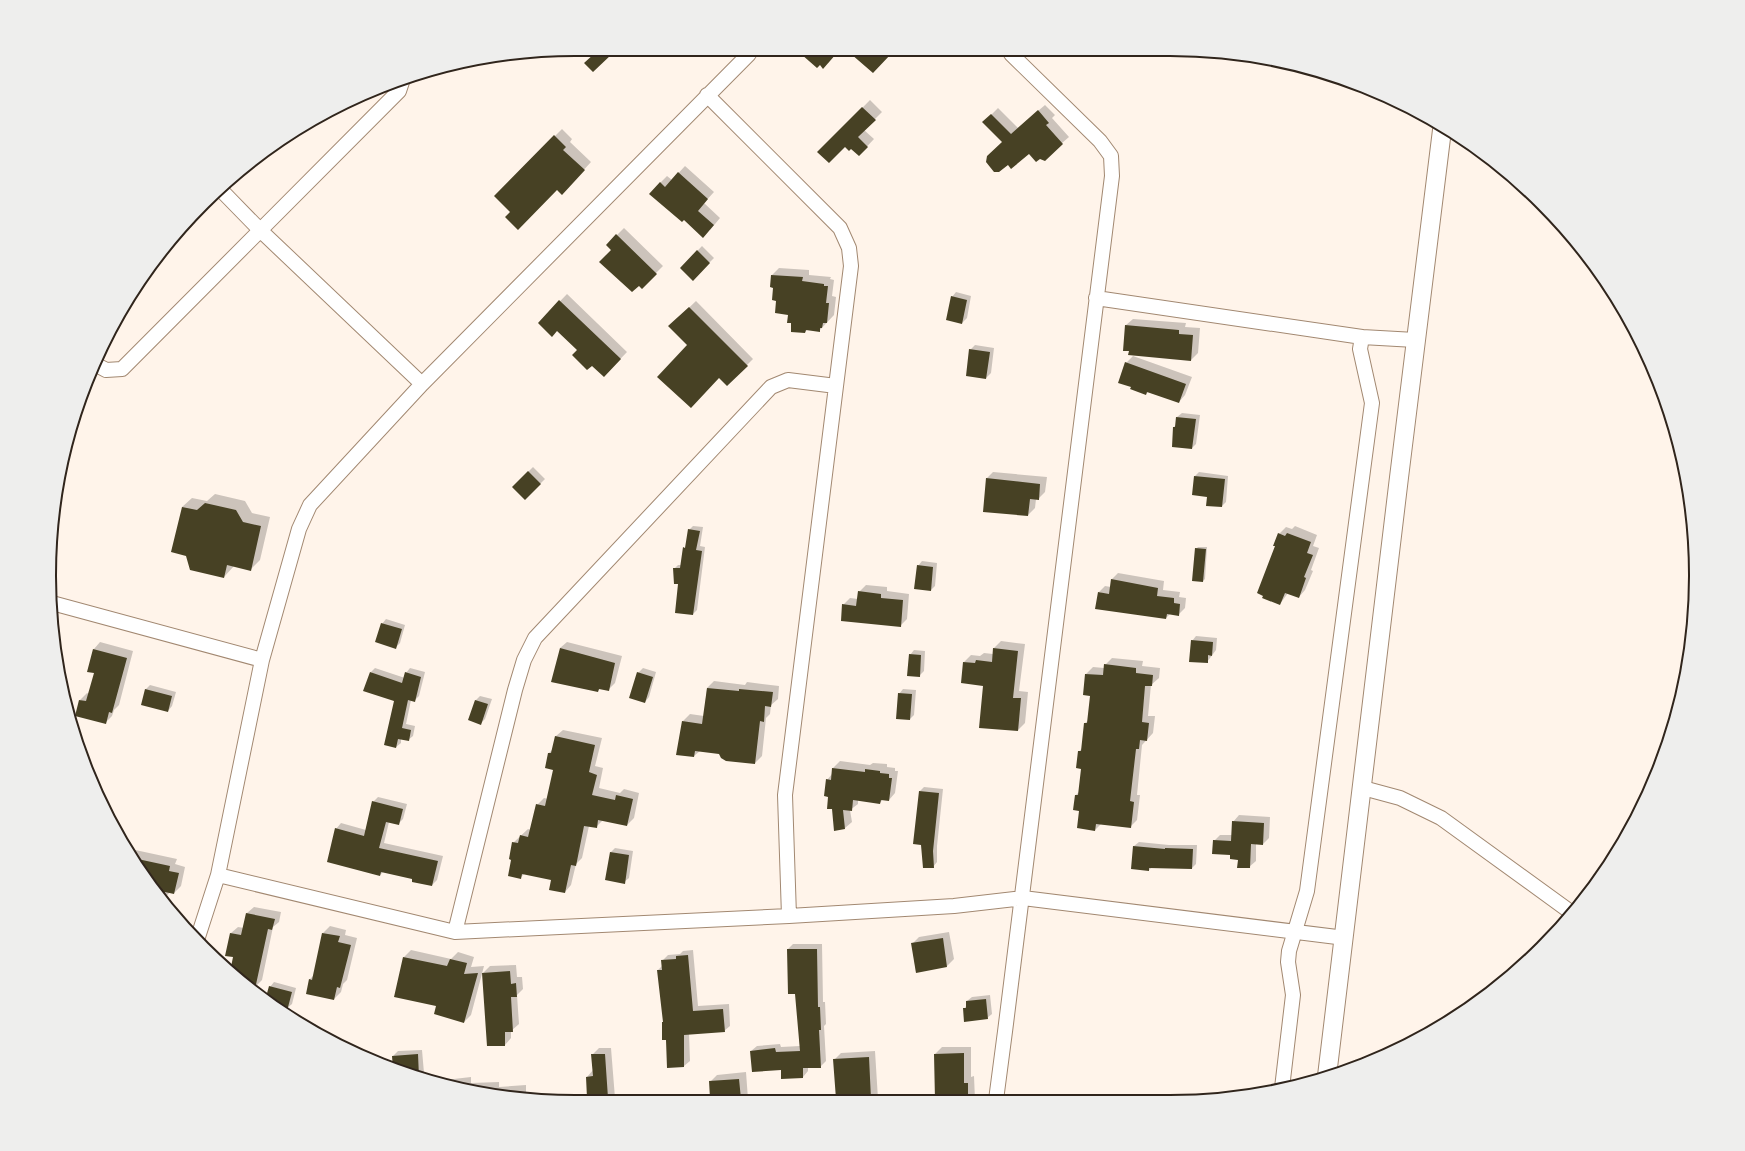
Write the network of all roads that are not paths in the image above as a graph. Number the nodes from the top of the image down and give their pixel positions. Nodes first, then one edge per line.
1 (747, 56) edge
2 (1013, 56) edge
3 (400, 87) edge
4 (707, 95) junction
5 (1442, 134) edge
6 (224, 193) edge
7 (260, 230) junction
8 (1096, 298) junction
9 (1362, 337) junction
10 (1415, 340) junction
11 (101, 367) edge
12 (422, 384) junction
13 (836, 386) junction
14 (57, 604) edge
15 (262, 660) junction
16 (1363, 788) junction
17 (218, 875) junction
18 (1023, 898) junction
19 (1567, 910) edge
20 (789, 916) junction
21 (1294, 931) junction
22 (455, 932) junction
23 (199, 933) edge
24 (1344, 938) junction
25 (1328, 1070) edge
26 (1283, 1082) edge
27 (997, 1095) edge

1 - 4 street
2 - 8 street
3 - 7 street
4 - 12 street
4 - 13 street
5 - 10 street
6 - 7 street
7 - 11 street
7 - 12 street
8 - 9 street
8 - 18 street
9 - 10 street
9 - 21 street
10 - 16 street
12 - 15 street
13 - 20 street
13 - 22 street
14 - 15 street
15 - 17 street
16 - 19 street
16 - 24 street
17 - 22 street
17 - 23 street
18 - 20 street
18 - 21 street
18 - 27 street
20 - 22 street
21 - 24 street
21 - 26 street
24 - 25 street

